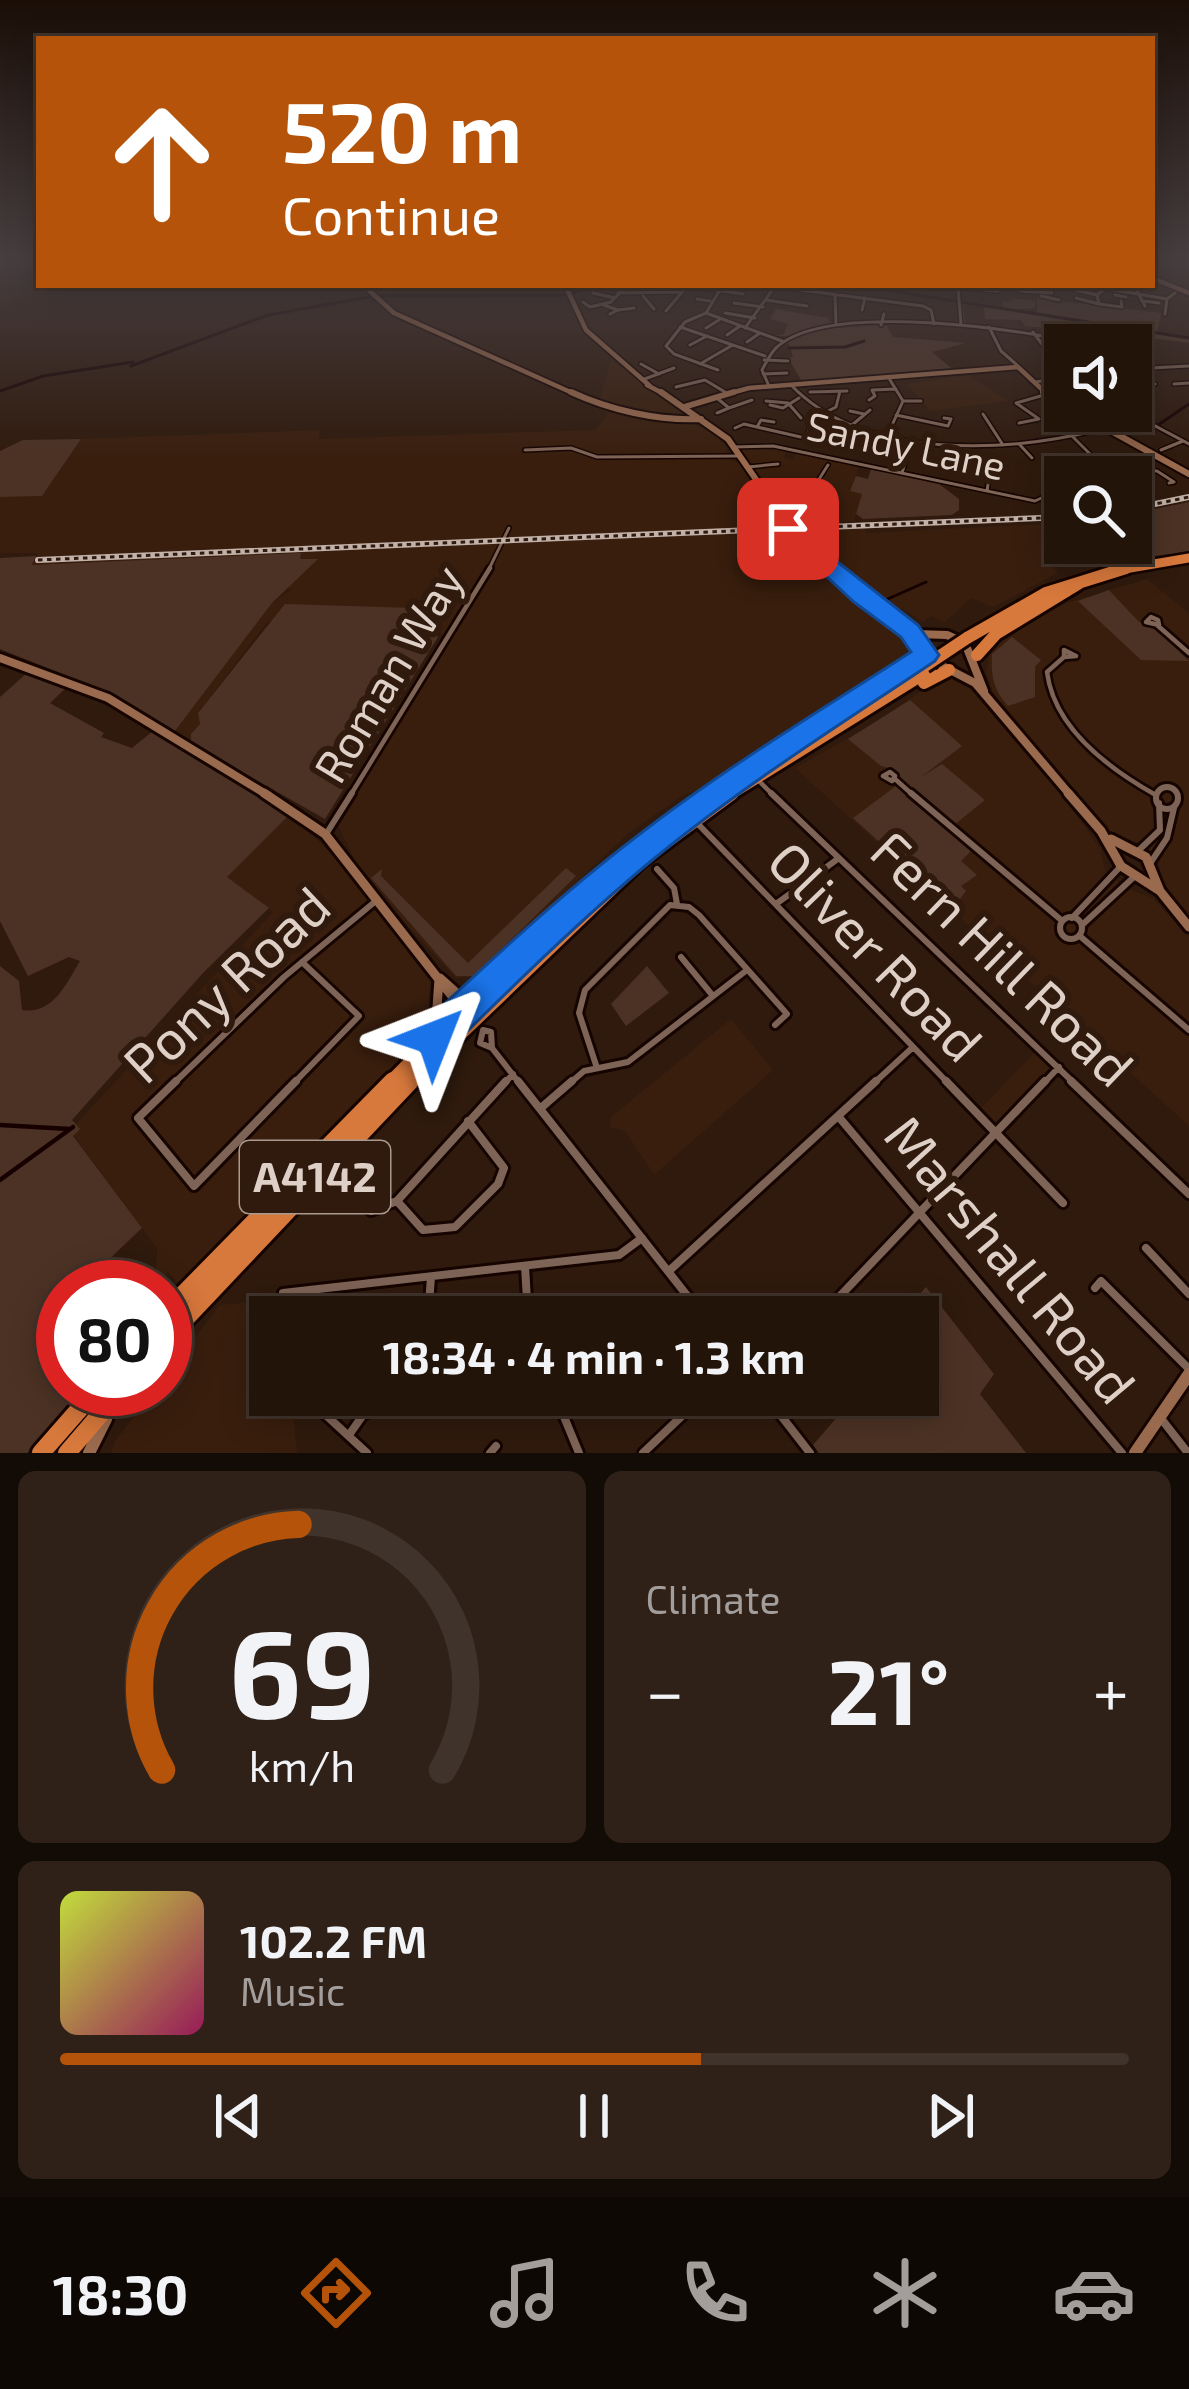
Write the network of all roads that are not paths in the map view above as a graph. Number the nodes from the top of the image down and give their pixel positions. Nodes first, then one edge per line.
1 (420, 325) edge
2 (588, 325) edge
3 (711, 325) edge
4 (735, 325) edge
5 (745, 325) edge
6 (837, 325) joint
7 (880, 325) joint
8 (680, 326) joint
9 (935, 326) joint
10 (962, 326) joint
11 (742, 327) junction
12 (989, 327) junction
13 (706, 328) dead end
14 (1033, 332) junction
15 (760, 333) junction
16 (727, 335) dead end
17 (1044, 335) edge
18 (707, 336) junction
19 (782, 341) junction
20 (747, 342) dead end
21 (690, 346) dead end
22 (732, 346) junction
23 (1044, 349) edge
24 (765, 358) junction
25 (785, 360) dead end
26 (641, 364) dead end
27 (696, 364) junction
28 (1189, 366) edge
29 (1018, 367) junction
30 (674, 368) dead end
31 (1152, 368) edge
32 (718, 370) dead end
33 (787, 373) dead end
34 (659, 374) junction
35 (764, 374) junction
36 (890, 380) junction
37 (1044, 380) edge
38 (645, 382) junction
39 (1036, 382) junction
40 (1189, 383) edge
41 (1152, 384) edge
42 (1155, 384) dead end
43 (1174, 384) dead end
44 (791, 385) junction
45 (770, 386) junction
46 (676, 387) dead end
47 (896, 388) junction
48 (725, 392) junction
49 (810, 392) dead end
50 (1044, 392) edge
51 (714, 395) junction
52 (1044, 395) edge
53 (799, 398) junction
54 (752, 400) dead end
55 (868, 400) dead end
56 (903, 401) junction
57 (921, 401) dead end
58 (768, 403) dead end
59 (788, 403) junction
60 (684, 406) junction
61 (729, 408) junction
62 (870, 410) dead end
63 (850, 411) dead end
64 (717, 413) dead end
65 (822, 414) junction
66 (864, 414) junction
67 (983, 414) dead end
68 (896, 415) junction
69 (699, 418) junction
70 (801, 418) dead end
71 (949, 418) dead end
72 (774, 422) dead end
73 (1019, 423) dead end
74 (1152, 424) edge
75 (852, 425) junction
76 (991, 425) junction
77 (1002, 425) dead end
78 (757, 427) junction
79 (739, 429) dead end
80 (867, 429) junction
81 (809, 430) dead end
82 (778, 432) junction
83 (1090, 432) edge
84 (1116, 432) edge
85 (888, 434) junction
86 (1189, 434) edge
87 (1073, 437) junction
88 (912, 439) junction
89 (1184, 441) edge
90 (847, 442) dead end
91 (941, 443) junction
92 (1003, 445) junction
93 (1020, 445) junction
94 (773, 446) junction
95 (525, 450) dead end
96 (1161, 450) dead end
97 (737, 452) junction
98 (941, 455) dead end
99 (1022, 455) dead end
100 (1095, 456) edge
101 (778, 464) dead end
102 (828, 465) dead end
103 (991, 465) dead end
104 (749, 467) junction
105 (1152, 471) edge
106 (902, 473) junction
107 (1189, 474) edge
108 (759, 482) junction
109 (1169, 483) dead end
110 (987, 491) junction
111 (1044, 497) edge
112 (509, 528) dead end
113 (1189, 561) edge
114 (1075, 582) junction
115 (1157, 626) dead end
116 (910, 631) junction
117 (930, 637) junction
118 (952, 637) junction
119 (973, 650) junction
120 (1189, 653) edge
121 (1064, 657) dead end
122 (0, 658) edge
123 (926, 660) junction
124 (953, 671) junction
125 (987, 698) junction
126 (790, 757) junction
127 (895, 779) dead end
128 (760, 782) dead end
129 (1154, 794) junction
130 (1189, 798) edge
131 (1180, 799) junction
132 (1158, 802) junction
133 (1174, 808) junction
134 (698, 824) dead end
135 (325, 834) junction
136 (1126, 856) junction
137 (839, 858) junction
138 (657, 869) dead end
139 (1146, 872) junction
140 (377, 900) junction
141 (677, 904) junction
142 (775, 904) junction
143 (1060, 919) junction
144 (1072, 919) junction
145 (1082, 926) junction
146 (1189, 926) edge
147 (1082, 937) junction
148 (681, 957) dead end
149 (302, 962) junction
150 (747, 970) junction
151 (439, 977) junction
152 (713, 996) junction
153 (469, 1011) junction
154 (775, 1025) dead end
155 (1189, 1030) edge
156 (434, 1038) junction
157 (493, 1048) dead end
158 (912, 1048) junction
159 (596, 1065) junction
160 (1059, 1067) junction
161 (513, 1074) junction
162 (540, 1108) junction
163 (838, 1116) junction
164 (468, 1121) junction
165 (997, 1134) junction
166 (1189, 1194) edge
167 (397, 1201) junction
168 (1063, 1203) dead end
169 (364, 1204) dead end
170 (920, 1213) junction
171 (642, 1238) junction
172 (1146, 1248) dead end
173 (525, 1266) junction
174 (669, 1272) junction
175 (431, 1277) junction
176 (192, 1285) edge
177 (1095, 1288) dead end
178 (1189, 1294) edge
179 (289, 1296) edge
180 (429, 1296) edge
181 (527, 1296) edge
182 (688, 1296) edge
183 (840, 1296) edge
184 (192, 1310) edge
185 (1189, 1372) edge
186 (87, 1416) edge
187 (103, 1416) edge
188 (328, 1416) edge
189 (362, 1416) edge
190 (564, 1416) edge
191 (682, 1416) edge
192 (781, 1416) edge
193 (1160, 1417) junction
194 (349, 1435) junction
195 (51, 1451) edge
196 (89, 1453) edge
197 (368, 1453) edge
198 (580, 1453) edge
199 (643, 1453) edge
200 (810, 1453) edge
201 (1122, 1453) edge
202 (1135, 1453) edge
203 (1188, 1453) edge

1 - 69 street
2 - 38 street
3 - 13 street
4 - 11 street
5 - 11 street
6 - 7 street
6 - 19 street
7 - 9 street
8 - 18 street
8 - 27 street
9 - 10 street
10 - 12 street
11 - 15 street
11 - 16 street
12 - 14 street
12 - 29 street
14 - 17 street
14 - 23 street
15 - 19 street
15 - 20 street
18 - 21 street
18 - 22 street
19 - 24 street
22 - 24 street
22 - 27 street
24 - 25 street
24 - 35 street
26 - 34 street
27 - 32 street
28 - 31 street
29 - 36 street
29 - 39 street
30 - 34 street
33 - 35 street
34 - 38 street
35 - 45 street
36 - 44 street
36 - 47 street
37 - 39 street
38 - 60 street
39 - 50 street
40 - 43 street
41 - 42 street
44 - 45 street
44 - 53 street
45 - 48 street
46 - 48 street
47 - 55 street
47 - 56 street
48 - 51 street
49 - 65 street
51 - 60 street
51 - 61 street
52 - 73 street
53 - 59 street
53 - 65 street
54 - 61 street
56 - 57 street
56 - 68 street
58 - 59 street
59 - 70 street
60 - 69 street
61 - 64 street
62 - 66 street
63 - 66 street
65 - 75 street
66 - 75 street
67 - 76 street
68 - 71 street
68 - 85 street
69 - 97 street
72 - 78 street
74 - 89 street
75 - 80 street
76 - 77 street
76 - 92 street
78 - 79 street
78 - 82 street
80 - 85 street
80 - 90 street
81 - 82 street
82 - 94 street
83 - 87 street
84 - 107 street
85 - 88 street
86 - 89 street
87 - 93 street
87 - 100 street, Sandy Lane
88 - 91 street
88 - 106 street
89 - 96 street
91 - 92 street
91 - 98 street
92 - 93 street
93 - 99 street
94 - 97 street, Sandy Lane
94 - 106 street, Sandy Lane
95 - 97 street, Sandy Lane
97 - 104 street
101 - 104 street
102 - 108 street
103 - 110 street
104 - 108 street
105 - 109 street
106 - 110 street, Sandy Lane
108 - 116 street
110 - 111 street, Sandy Lane
112 - 135 street, Roman Way
113 - 114 highway, A4142
114 - 118 highway
114 - 119 highway
114 - 119 highway, A4142
115 - 120 street
116 - 117 street
116 - 123 street
117 - 118 street
117 - 123 street
118 - 119 street
119 - 123 highway, A4142, bridge
119 - 124 street
119 - 125 street
121 - 129 street
122 - 135 street
123 - 124 street
123 - 126 highway, A4142
123 - 153 highway, A4142
124 - 125 street
124 - 126 highway
125 - 136 street
126 - 153 highway, A4142
127 - 143 street
128 - 137 street, Fern Hill Road
129 - 131 street
129 - 132 street
130 - 131 street
131 - 133 street
132 - 133 street
132 - 136 street
133 - 139 street
134 - 142 street, Oliver Road
135 - 140 street
136 - 139 street
136 - 139 street
136 - 144 street
137 - 142 street
137 - 160 street, Fern Hill Road
138 - 141 street
139 - 145 street
139 - 146 street
140 - 149 street, Pony Road
140 - 151 street
141 - 150 street
141 - 159 street
142 - 158 street, Oliver Road
143 - 144 street
143 - 147 street
144 - 145 street
145 - 147 street
147 - 155 street
148 - 152 street
149 - 149 street, Pony Road
150 - 152 street
150 - 154 street
151 - 153 street
151 - 156 street
152 - 159 street
153 - 156 highway, A4142
153 - 184 highway, A4142
156 - 176 highway, A4142
157 - 161 street
158 - 163 street
158 - 165 street, Oliver Road
159 - 162 street
160 - 165 street
160 - 166 street, Fern Hill Road
161 - 162 street
161 - 164 street
162 - 171 street
163 - 170 street, Marshall Road
163 - 174 street
164 - 167 street
164 - 167 street
165 - 168 street, Oliver Road
165 - 170 street
167 - 169 street
170 - 183 street
170 - 201 street, Marshall Road
171 - 173 street
171 - 174 street
172 - 178 street
173 - 175 street
173 - 181 street
174 - 182 street
175 - 179 street
175 - 180 street
177 - 185 street
185 - 193 street
186 - 195 highway
187 - 196 street
188 - 194 street
189 - 194 street
190 - 198 street
191 - 199 street
192 - 200 street
193 - 202 street
193 - 203 street
194 - 197 street

